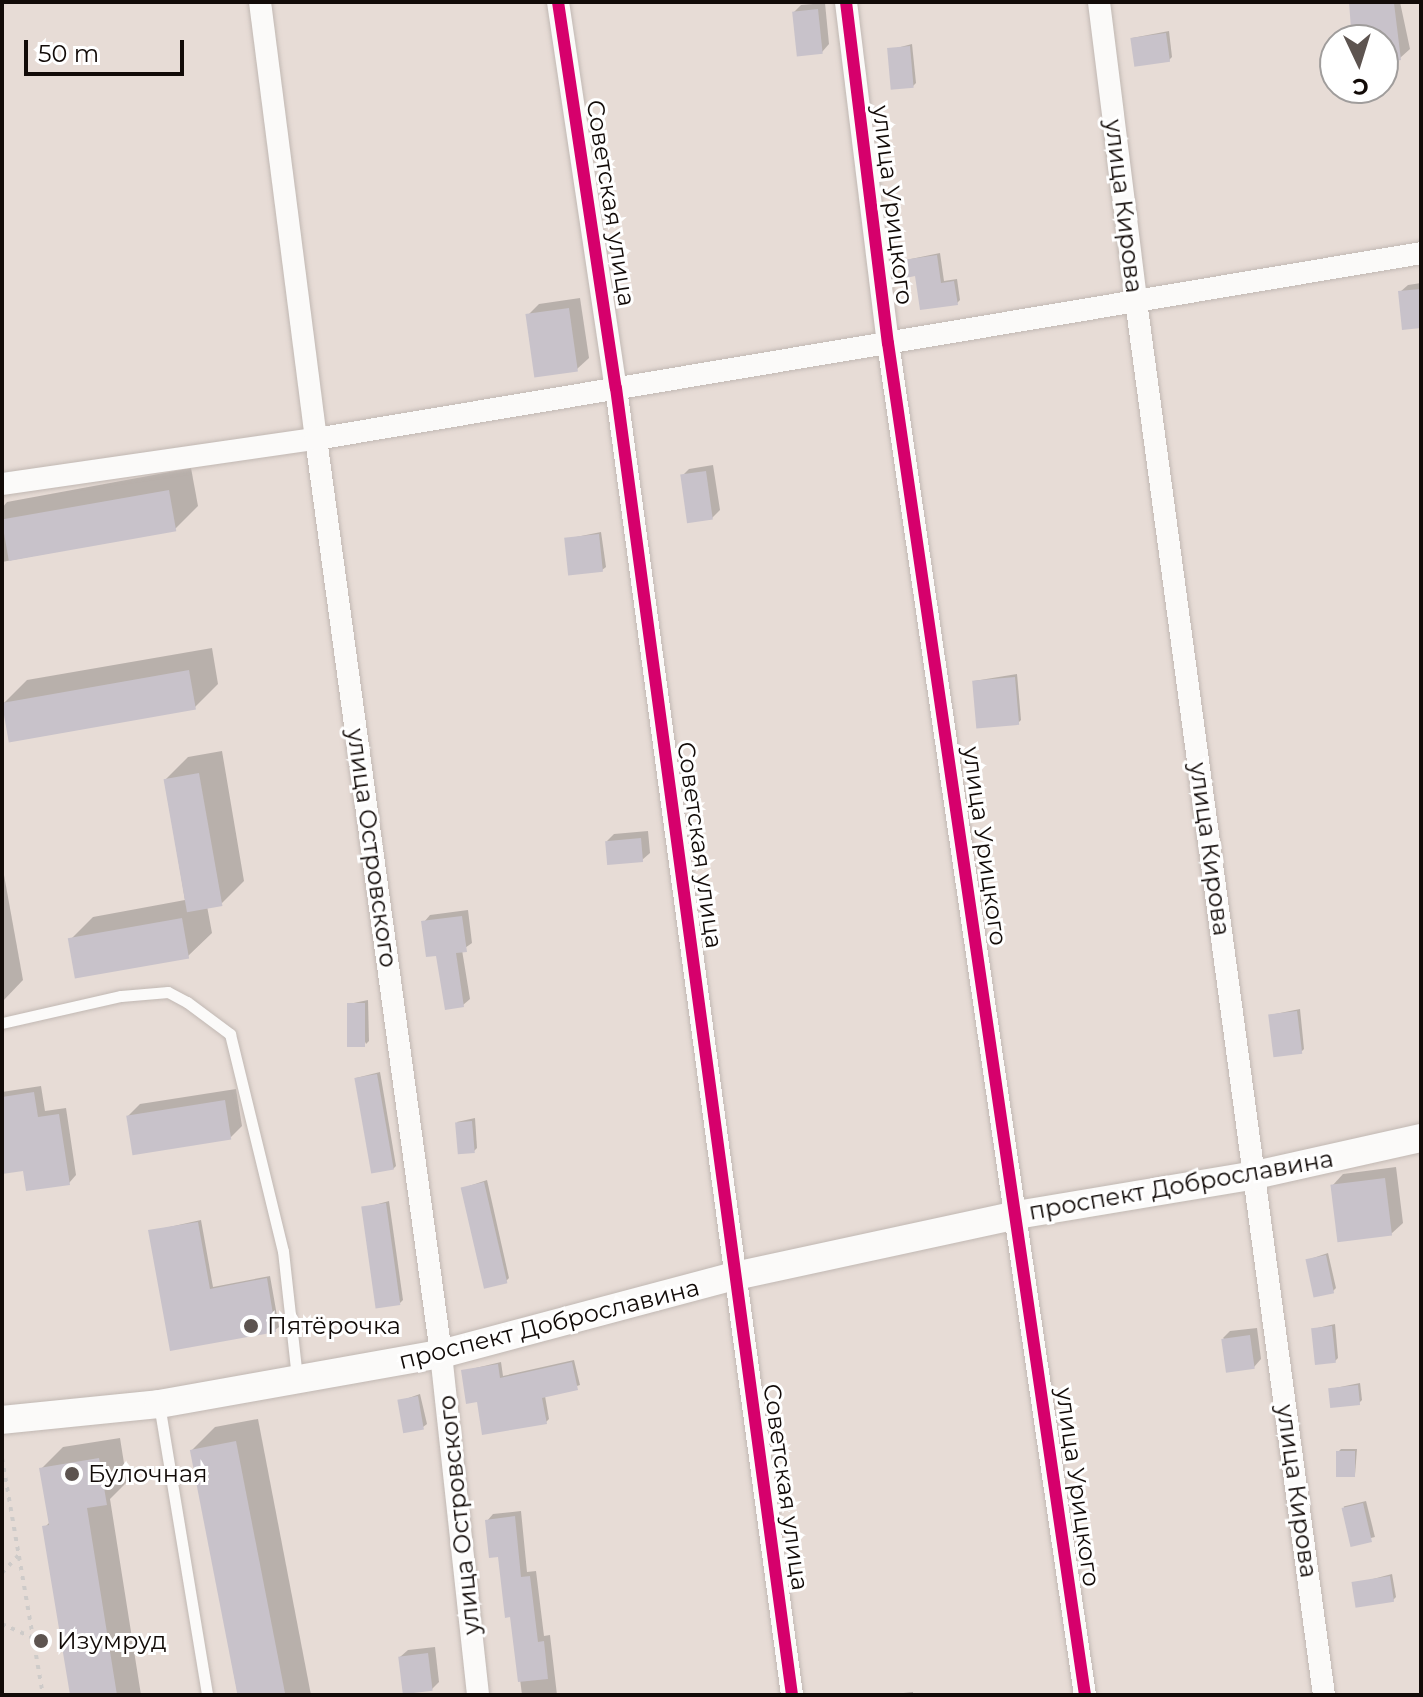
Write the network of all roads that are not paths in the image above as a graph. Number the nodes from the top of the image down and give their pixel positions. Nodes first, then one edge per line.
1 (260, 2) edge
2 (558, 2) edge
3 (846, 2) edge
4 (1099, 2) edge
5 (1421, 253) edge
6 (1136, 301) junction
7 (888, 343) junction
8 (616, 388) junction
9 (316, 439) junction
10 (2, 484) edge
11 (2, 1023) edge
12 (1421, 1138) edge
13 (1255, 1175) junction
14 (1017, 1215) junction
15 (735, 1276) junction
16 (441, 1354) junction
17 (297, 1381) junction
18 (159, 1404) junction
19 (2, 1420) edge
20 (207, 1695) edge
21 (478, 1695) edge
22 (792, 1695) edge
23 (1085, 1695) edge
24 (1324, 1695) edge

1 - 9 street, улица Островского
2 - 8 street, Советская улица
3 - 7 street, улица Урицкого
4 - 6 street, улица Кирова
5 - 6 street
6 - 7 street
6 - 13 street, улица Кирова
7 - 8 street
7 - 14 street, улица Урицкого
8 - 9 street
8 - 15 street, Советская улица
9 - 10 street
9 - 16 street, улица Островского
11 - 17 lane
12 - 13 street, проспект Доброславина
13 - 14 street, проспект Доброславина
13 - 24 street, улица Кирова
14 - 15 street, проспект Доброславина
14 - 23 street, улица Урицкого
15 - 16 street, проспект Доброславина
15 - 22 street, Советская улица
16 - 17 street, проспект Доброславина
16 - 21 street, улица Островского
17 - 18 street, проспект Доброславина
18 - 19 street, проспект Доброславина
18 - 20 lane

